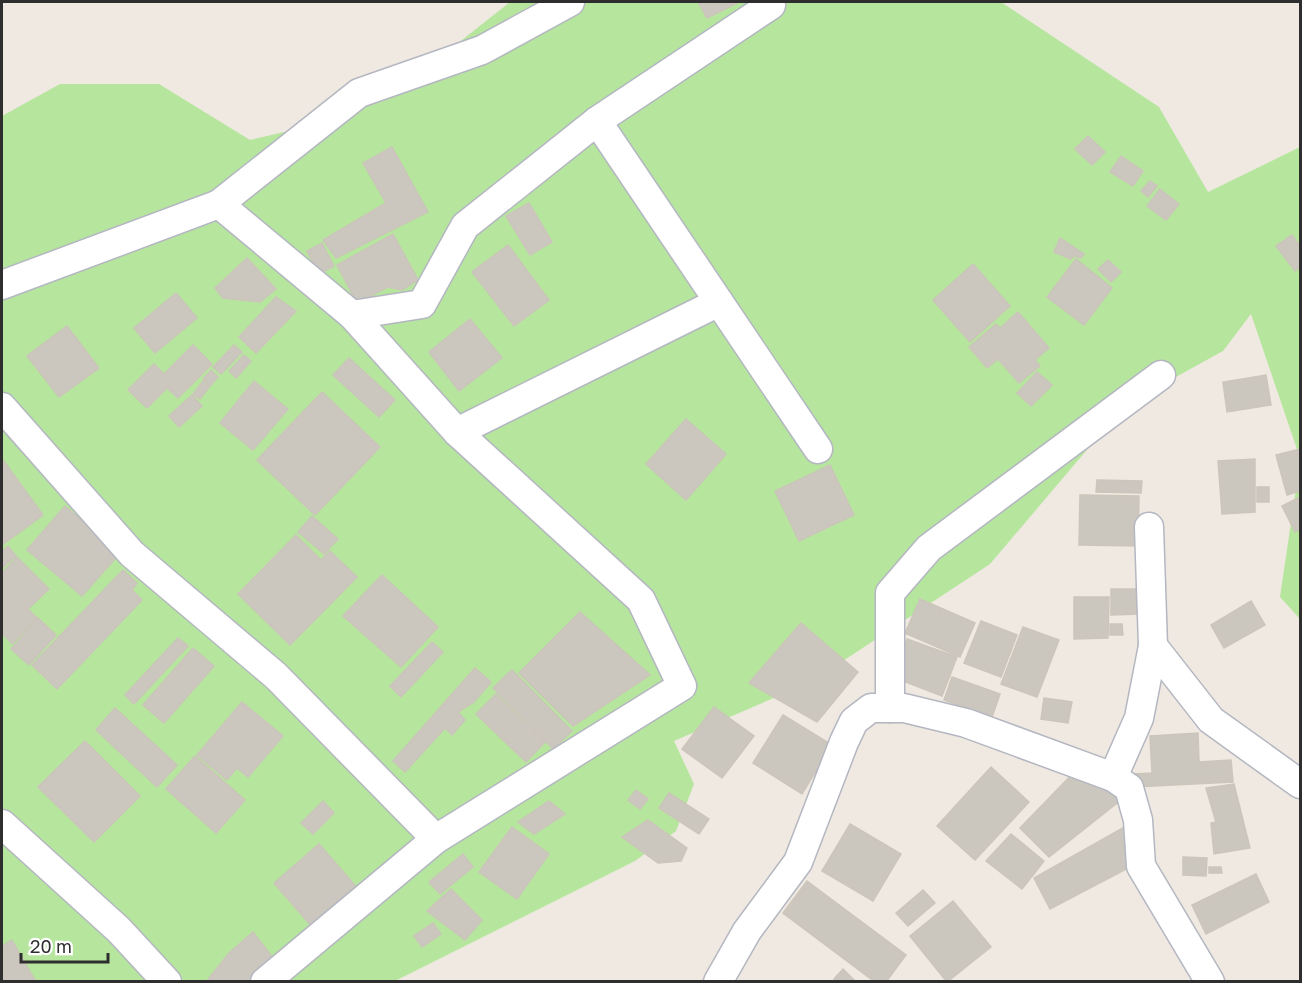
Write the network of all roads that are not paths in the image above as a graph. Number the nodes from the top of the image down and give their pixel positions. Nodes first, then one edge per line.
1 (570, 2) edge
2 (771, 5) dead end
3 (597, 121) junction
4 (219, 204) junction
5 (2, 285) edge
6 (719, 302) junction
7 (352, 315) junction
8 (1161, 375) dead end
9 (2, 407) edge
10 (457, 432) junction
11 (818, 449) dead end
12 (1149, 527) dead end
13 (1153, 646) junction
14 (890, 708) junction
15 (1113, 777) junction
16 (1300, 784) edge
17 (2, 824) edge
18 (436, 839) junction
19 (167, 981) edge
20 (265, 981) edge
21 (718, 981) edge
22 (1210, 981) edge

1 - 4 street
2 - 3 street
3 - 6 street
3 - 7 street
4 - 5 street
4 - 7 street
6 - 10 street
6 - 11 street
7 - 10 street
8 - 14 street
9 - 18 street
10 - 18 street
12 - 13 street
13 - 15 street
13 - 16 street
14 - 15 street
14 - 21 street
15 - 22 street
17 - 19 street
18 - 20 street

